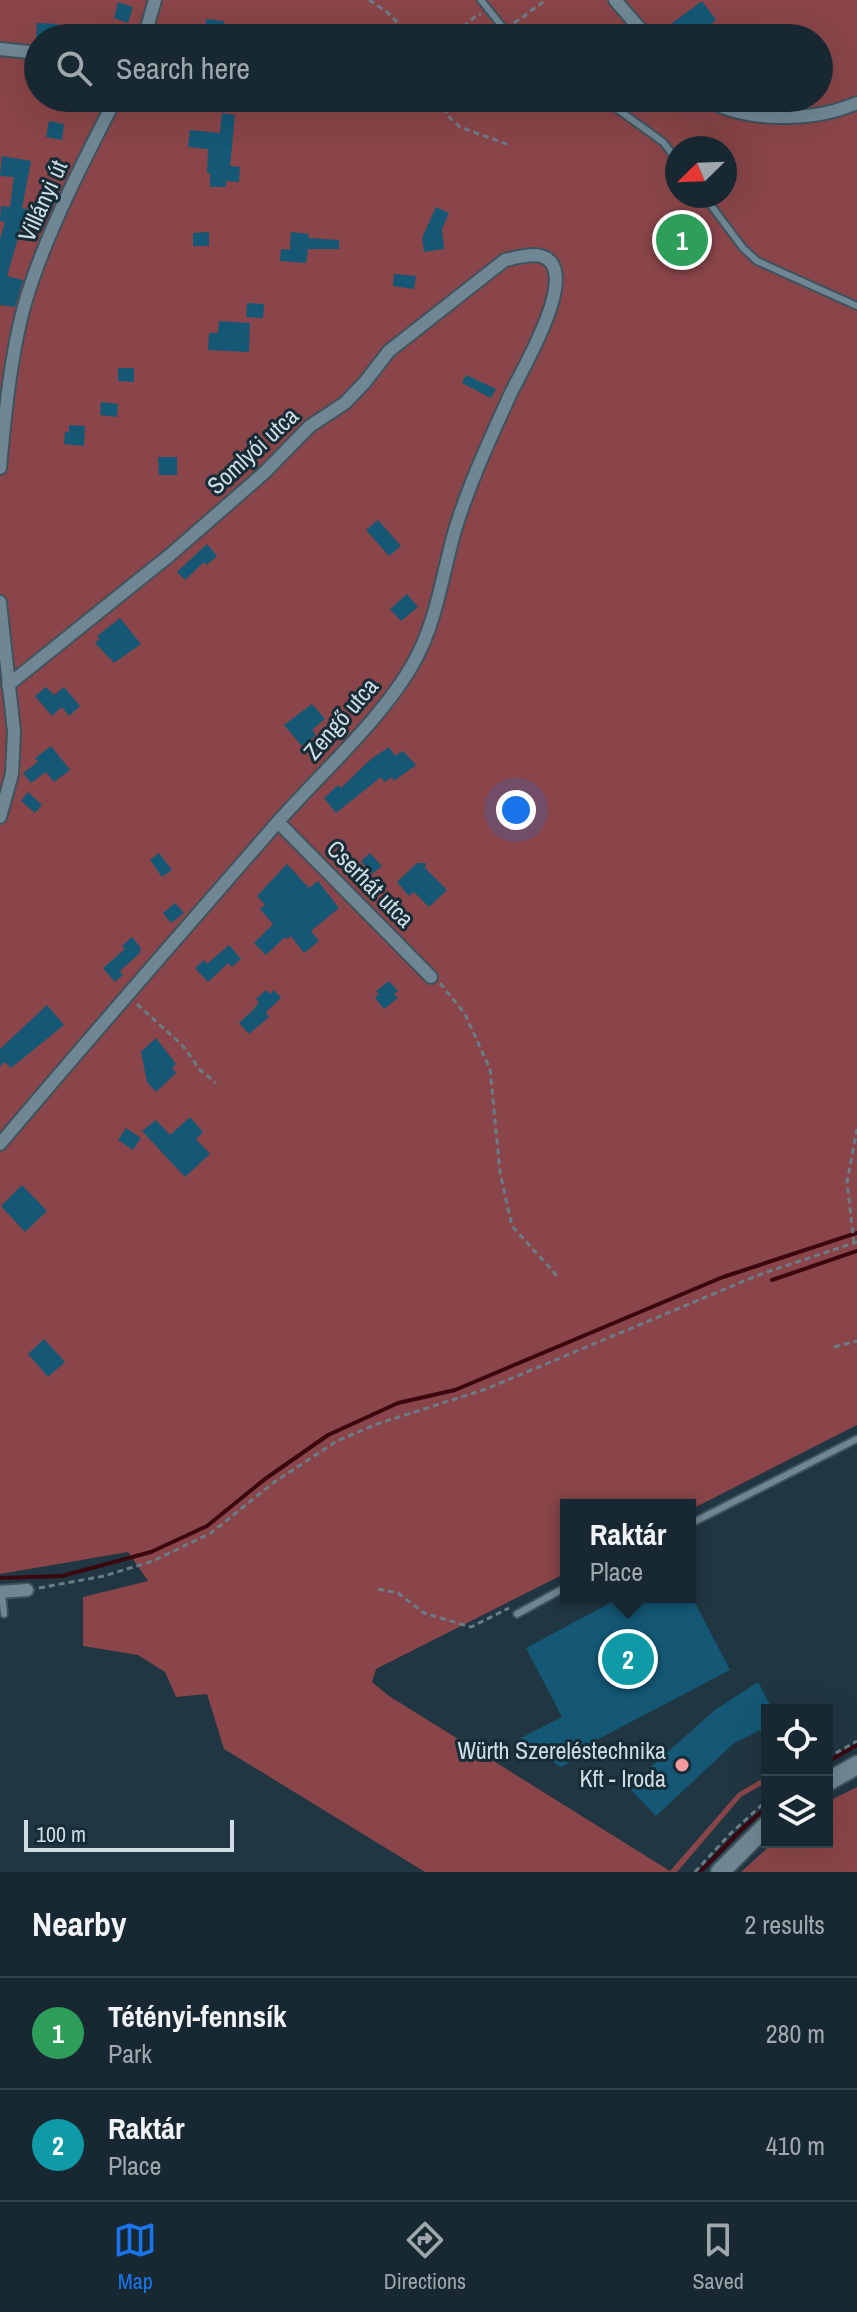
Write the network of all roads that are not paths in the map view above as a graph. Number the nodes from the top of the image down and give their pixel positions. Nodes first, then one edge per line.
1 (155, 0) edge
2 (481, 0) edge
3 (615, 0) edge
4 (148, 24) edge
5 (499, 24) edge
6 (636, 24) edge
7 (0, 49) edge
8 (24, 52) edge
9 (857, 103) edge
10 (833, 111) edge
11 (109, 112) edge
12 (621, 112) edge
13 (743, 112) edge
14 (829, 112) edge
15 (665, 145) edge
16 (713, 208) edge
17 (529, 255) joint
18 (857, 306) edge
19 (1, 448) edge
20 (0, 468) edge
21 (0, 602) edge
22 (8, 685) junction
23 (0, 817) edge
24 (278, 822) junction
25 (431, 977) road end
26 (0, 1144) edge
27 (857, 1439) edge
28 (696, 1521) edge
29 (27, 1590) road end
30 (560, 1590) edge
31 (1, 1592) edge
32 (4, 1614) dead end
33 (517, 1614) dead end
34 (857, 1765) edge
35 (833, 1779) edge
36 (761, 1831) edge
37 (720, 1872) edge

1 - 4 street
2 - 5 lane
3 - 6 street
7 - 8 street
9 - 10 street
11 - 19 street, Villányi út
12 - 15 lane
13 - 14 street
16 - 18 lane
17 - 22 street, Somlyói utca
17 - 24 street, Zengő utca
19 - 20 street, Villányi út
21 - 22 street
22 - 23 street
24 - 25 street, Cserhát utca
24 - 26 street, Zengő utca
27 - 28 lane
29 - 31 street
30 - 33 lane
31 - 32 lane
34 - 35 main road
36 - 37 main road

